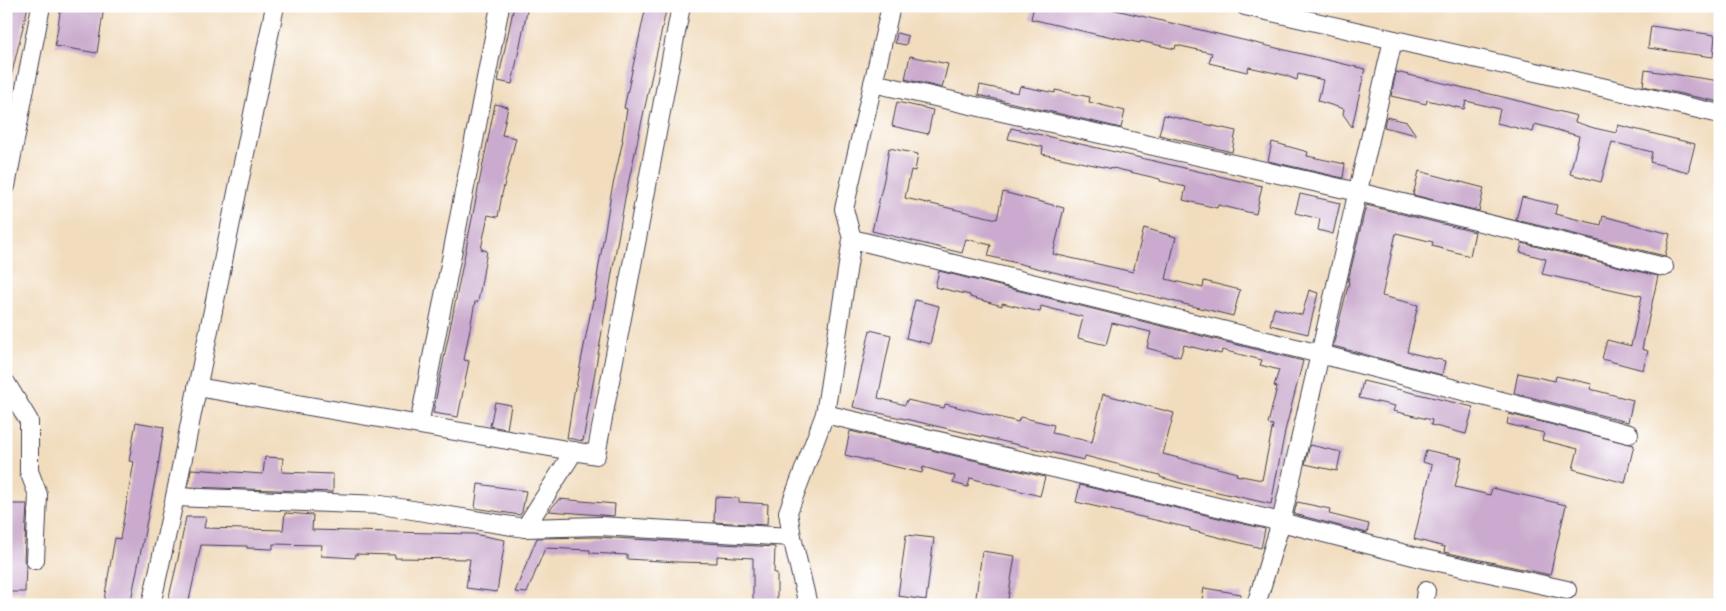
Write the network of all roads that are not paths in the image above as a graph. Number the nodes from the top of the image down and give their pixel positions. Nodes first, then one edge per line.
1 (41, 6) edge
2 (275, 6) edge
3 (500, 6) edge
4 (681, 6) edge
5 (891, 6) edge
6 (1245, 6) edge
7 (1393, 40) junction
8 (873, 83) junction
9 (1720, 114) edge
10 (8, 165) edge
11 (6, 186) edge
12 (1358, 192) junction
13 (852, 239) junction
14 (1664, 267) dead end
15 (1320, 354) junction
16 (6, 383) edge
17 (197, 387) junction
18 (825, 414) junction
19 (419, 425) junction
20 (1629, 434) dead end
21 (574, 451) junction
22 (175, 497) junction
23 (1281, 522) junction
24 (525, 528) junction
25 (792, 537) junction
26 (35, 560) dead end
27 (1567, 590) dead end
28 (151, 605) edge
29 (808, 605) edge
30 (1256, 605) edge

1 - 10 street
2 - 17 street
3 - 19 street
4 - 21 street
5 - 8 street
6 - 7 street
7 - 9 street
7 - 12 street
8 - 12 street
8 - 13 street
10 - 11 street
12 - 14 street
12 - 15 street
13 - 15 street
13 - 18 street
15 - 20 street
15 - 23 street
16 - 26 street
17 - 19 street
17 - 22 street
18 - 23 street
18 - 25 street
19 - 21 street
21 - 24 street
22 - 24 street
22 - 28 street
23 - 27 street
23 - 30 street
24 - 25 street
25 - 29 street

